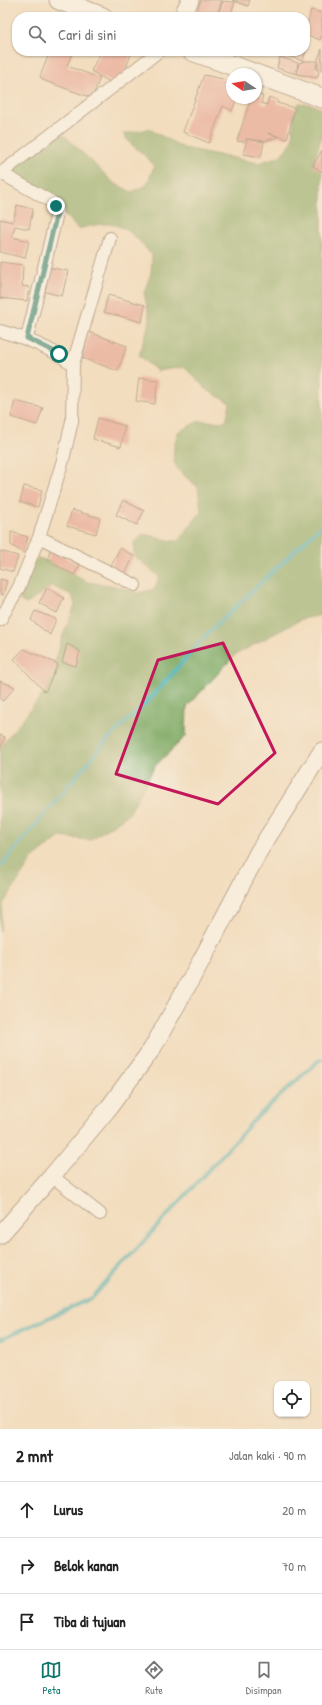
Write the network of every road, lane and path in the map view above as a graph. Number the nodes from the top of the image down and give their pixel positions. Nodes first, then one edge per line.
1 (60, 0) edge
2 (190, 0) edge
3 (90, 12) edge
4 (184, 12) edge
5 (153, 56) edge
6 (206, 56) edge
7 (322, 98) edge
8 (1, 173) edge
9 (110, 238) dead end
10 (0, 331) edge
11 (27, 338) junction
12 (73, 364) junction
13 (39, 537) junction
14 (135, 585) dead end
15 (0, 620) edge
16 (322, 751) edge
17 (52, 1176) junction
18 (100, 1214) dead end
19 (0, 1235) edge

1 - 3 main road
2 - 4 street
5 - 8 street
6 - 7 main road
8 - 11 street
9 - 12 street
10 - 11 street
11 - 12 street
12 - 13 street
13 - 14 street
13 - 15 street
16 - 17 street
17 - 18 street
17 - 19 street

